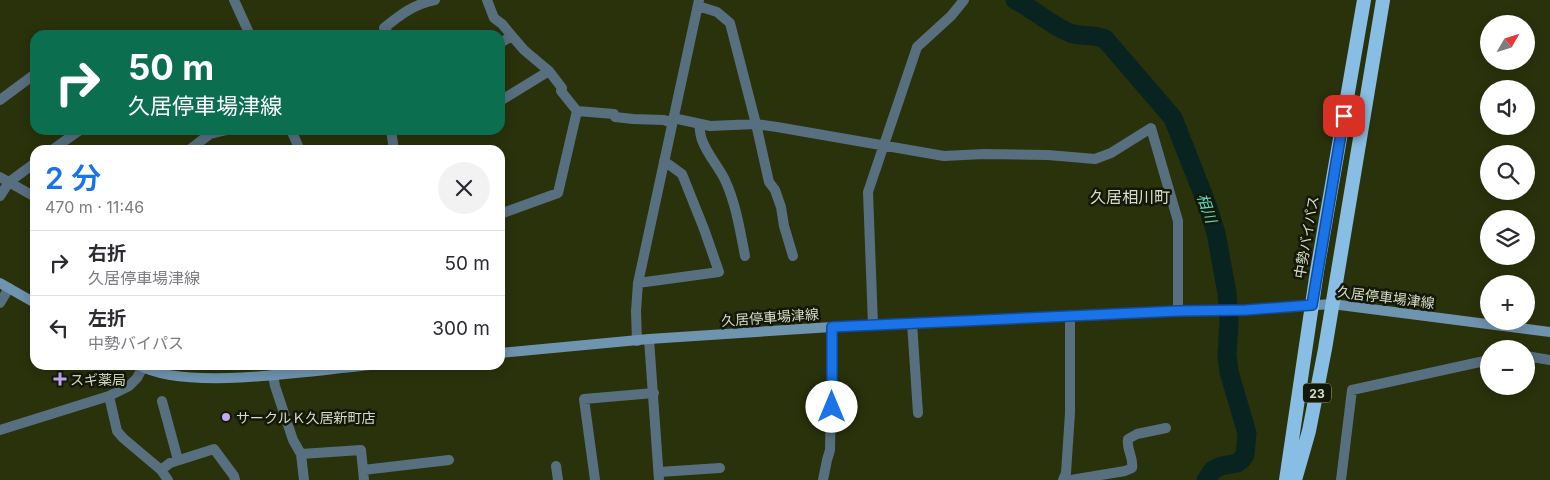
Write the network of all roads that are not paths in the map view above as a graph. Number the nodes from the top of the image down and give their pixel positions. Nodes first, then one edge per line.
1 (234, 0) edge
2 (435, 0) edge
3 (487, 0) edge
4 (964, 0) edge
5 (1364, 0) edge
6 (1383, 0) edge
7 (698, 3) edge
8 (248, 30) edge
9 (385, 30) edge
10 (512, 36) junction
11 (505, 40) edge
12 (549, 71) junction
13 (30, 78) edge
14 (505, 98) edge
15 (0, 100) edge
16 (577, 111) junction
17 (673, 120) junction
18 (699, 124) junction
19 (756, 124) junction
20 (73, 135) edge
21 (206, 135) edge
22 (59, 145) edge
23 (195, 145) edge
24 (882, 146) junction
25 (664, 161) junction
26 (30, 165) edge
27 (4, 179) edge
28 (30, 194) edge
29 (0, 196) edge
30 (505, 212) edge
31 (745, 256) dead end
32 (793, 256) dead end
33 (638, 283) junction
34 (4, 285) edge
35 (30, 300) edge
36 (0, 304) edge
37 (1332, 304) junction
38 (1312, 305) junction
39 (1178, 311) junction
40 (1070, 316) junction
41 (912, 323) junction
42 (873, 325) junction
43 (832, 327) junction
44 (1550, 332) edge
45 (650, 339) junction
46 (637, 341) junction
47 (505, 353) edge
48 (1535, 358) edge
49 (1550, 360) edge
50 (1480, 362) edge
51 (140, 370) edge
52 (152, 370) edge
53 (310, 370) edge
54 (273, 374) junction
55 (654, 393) junction
56 (109, 396) junction
57 (162, 401) dead end
58 (918, 414) dead end
59 (1166, 428) dead end
60 (0, 429) edge
61 (301, 454) junction
62 (178, 460) junction
63 (449, 460) dead end
64 (556, 466) dead end
65 (720, 468) dead end
66 (161, 470) junction
67 (363, 475) edge
68 (659, 476) edge
69 (168, 480) edge
70 (235, 480) edge
71 (304, 480) edge
72 (558, 480) edge
73 (595, 480) edge
74 (823, 480) edge
75 (1064, 480) edge
76 (1286, 480) edge
77 (1295, 480) edge
78 (1341, 480) edge

1 - 8 street
2 - 9 street
3 - 10 street
4 - 24 street
5 - 38 highway, 中勢バイパス / 23
6 - 37 highway, 23
7 - 17 street
7 - 19 street
10 - 11 street
10 - 12 street
12 - 14 street
12 - 16 street
13 - 15 street
16 - 17 street
16 - 30 street
17 - 18 street
17 - 25 street
18 - 19 street
18 - 31 street
19 - 24 street
19 - 32 street
20 - 22 street
21 - 23 street
24 - 39 street
24 - 42 street
25 - 33 street
25 - 33 street
26 - 27 street
27 - 28 street
27 - 29 street
33 - 46 street
34 - 35 main road
34 - 36 street
37 - 38 main road, 久居停車場津線
37 - 44 main road, 久居停車場津線
37 - 77 highway, 23
38 - 39 main road, 久居停車場津線
38 - 76 highway, 中勢バイパス / 23
39 - 40 main road, 久居停車場津線
40 - 41 main road, 久居停車場津線
40 - 75 street
41 - 42 main road, 久居停車場津線
41 - 58 street
42 - 43 main road, 久居停車場津線
43 - 45 main road, 久居停車場津線
43 - 74 street
45 - 46 main road, 久居停車場津線
45 - 55 street
46 - 47 main road, 久居停車場津線
48 - 49 street
50 - 78 street
51 - 56 street
52 - 54 main road
53 - 54 main road
54 - 61 street
55 - 68 street
55 - 73 street
56 - 60 street
56 - 66 street
57 - 62 street
59 - 75 street
61 - 67 street
61 - 71 street
62 - 66 street
62 - 70 street
63 - 67 street
64 - 72 street
65 - 68 street
66 - 69 street

